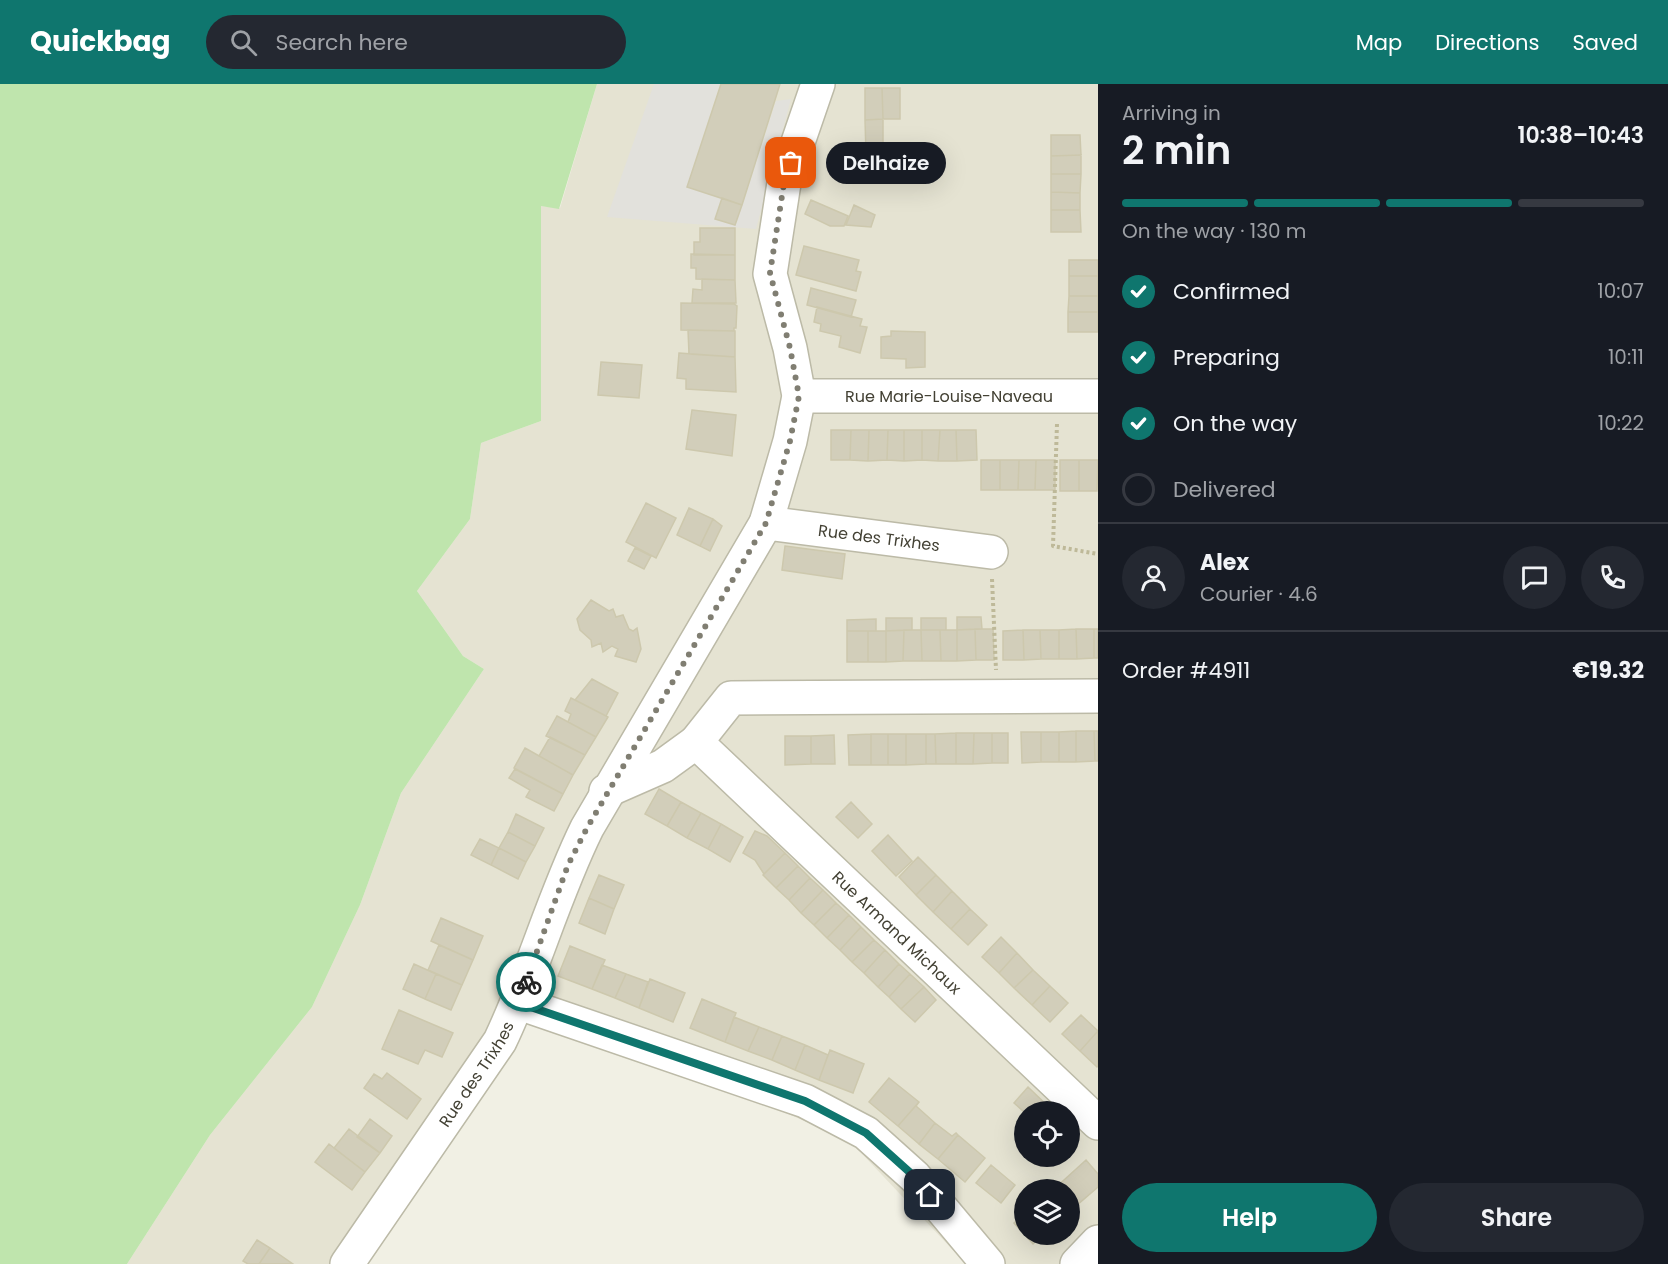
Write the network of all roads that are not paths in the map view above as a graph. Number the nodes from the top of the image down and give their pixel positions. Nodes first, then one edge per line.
1 (818, 84) edge
2 (799, 396) junction
3 (1098, 396) edge
4 (766, 523) junction
5 (991, 552) road end
6 (1098, 696) edge
7 (696, 742) junction
8 (606, 791) junction
9 (519, 1003) junction
10 (1098, 1123) edge
11 (1098, 1242) edge
12 (347, 1264) edge
13 (988, 1264) edge
14 (1077, 1264) edge

1 - 2 street, Rue des Trixhes
2 - 3 street, Rue Marie-Louise-Naveau
2 - 4 street, Rue des Trixhes
4 - 5 street, Rue des Trixhes
4 - 8 street, Rue des Trixhes
6 - 7 street
7 - 8 street
7 - 10 street, Rue Armand Michaux
8 - 9 street, Rue des Trixhes
9 - 12 street, Rue des Trixhes
9 - 13 street
11 - 14 street

